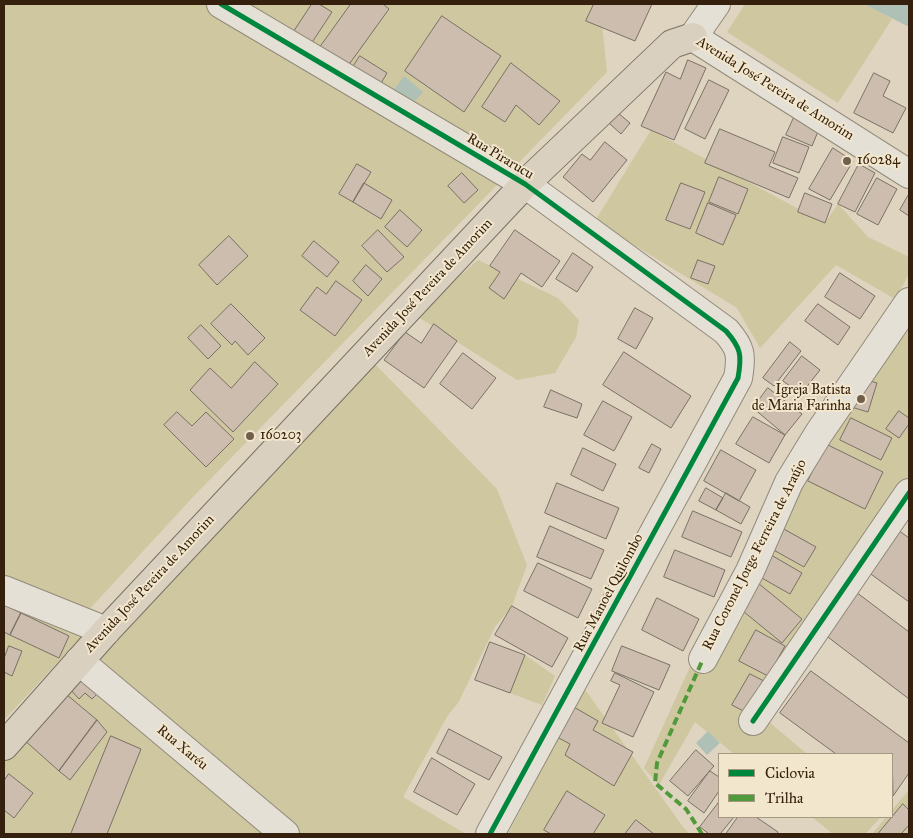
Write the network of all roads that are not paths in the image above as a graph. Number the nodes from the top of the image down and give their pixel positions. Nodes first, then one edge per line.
1 (221, 4) edge
2 (716, 4) edge
3 (693, 37) junction
4 (909, 174) edge
5 (525, 184) junction
6 (909, 302) edge
7 (742, 359) joint
8 (909, 493) edge
9 (4, 590) edge
10 (106, 630) junction
11 (703, 659) dead end
12 (78, 661) junction
13 (753, 721) dead end
14 (4, 746) edge
15 (285, 834) edge
16 (490, 834) edge

1 - 5 street, Rua Pirarucu
2 - 3 street
3 - 4 street, Avenida José Pereira de Amorim
3 - 5 main road, Avenida José Pereira de Amorim
5 - 7 street, Rua Pirarucu
5 - 10 main road, Avenida José Pereira de Amorim
6 - 11 street, Rua Coronel Jorge Ferreira de Araújo
7 - 16 street, Rua Manoel Quilombo
8 - 13 street
9 - 10 street
10 - 12 main road, Avenida José Pereira de Amorim
12 - 14 main road, Avenida José Pereira de Amorim
12 - 15 street, Rua Xaréu

